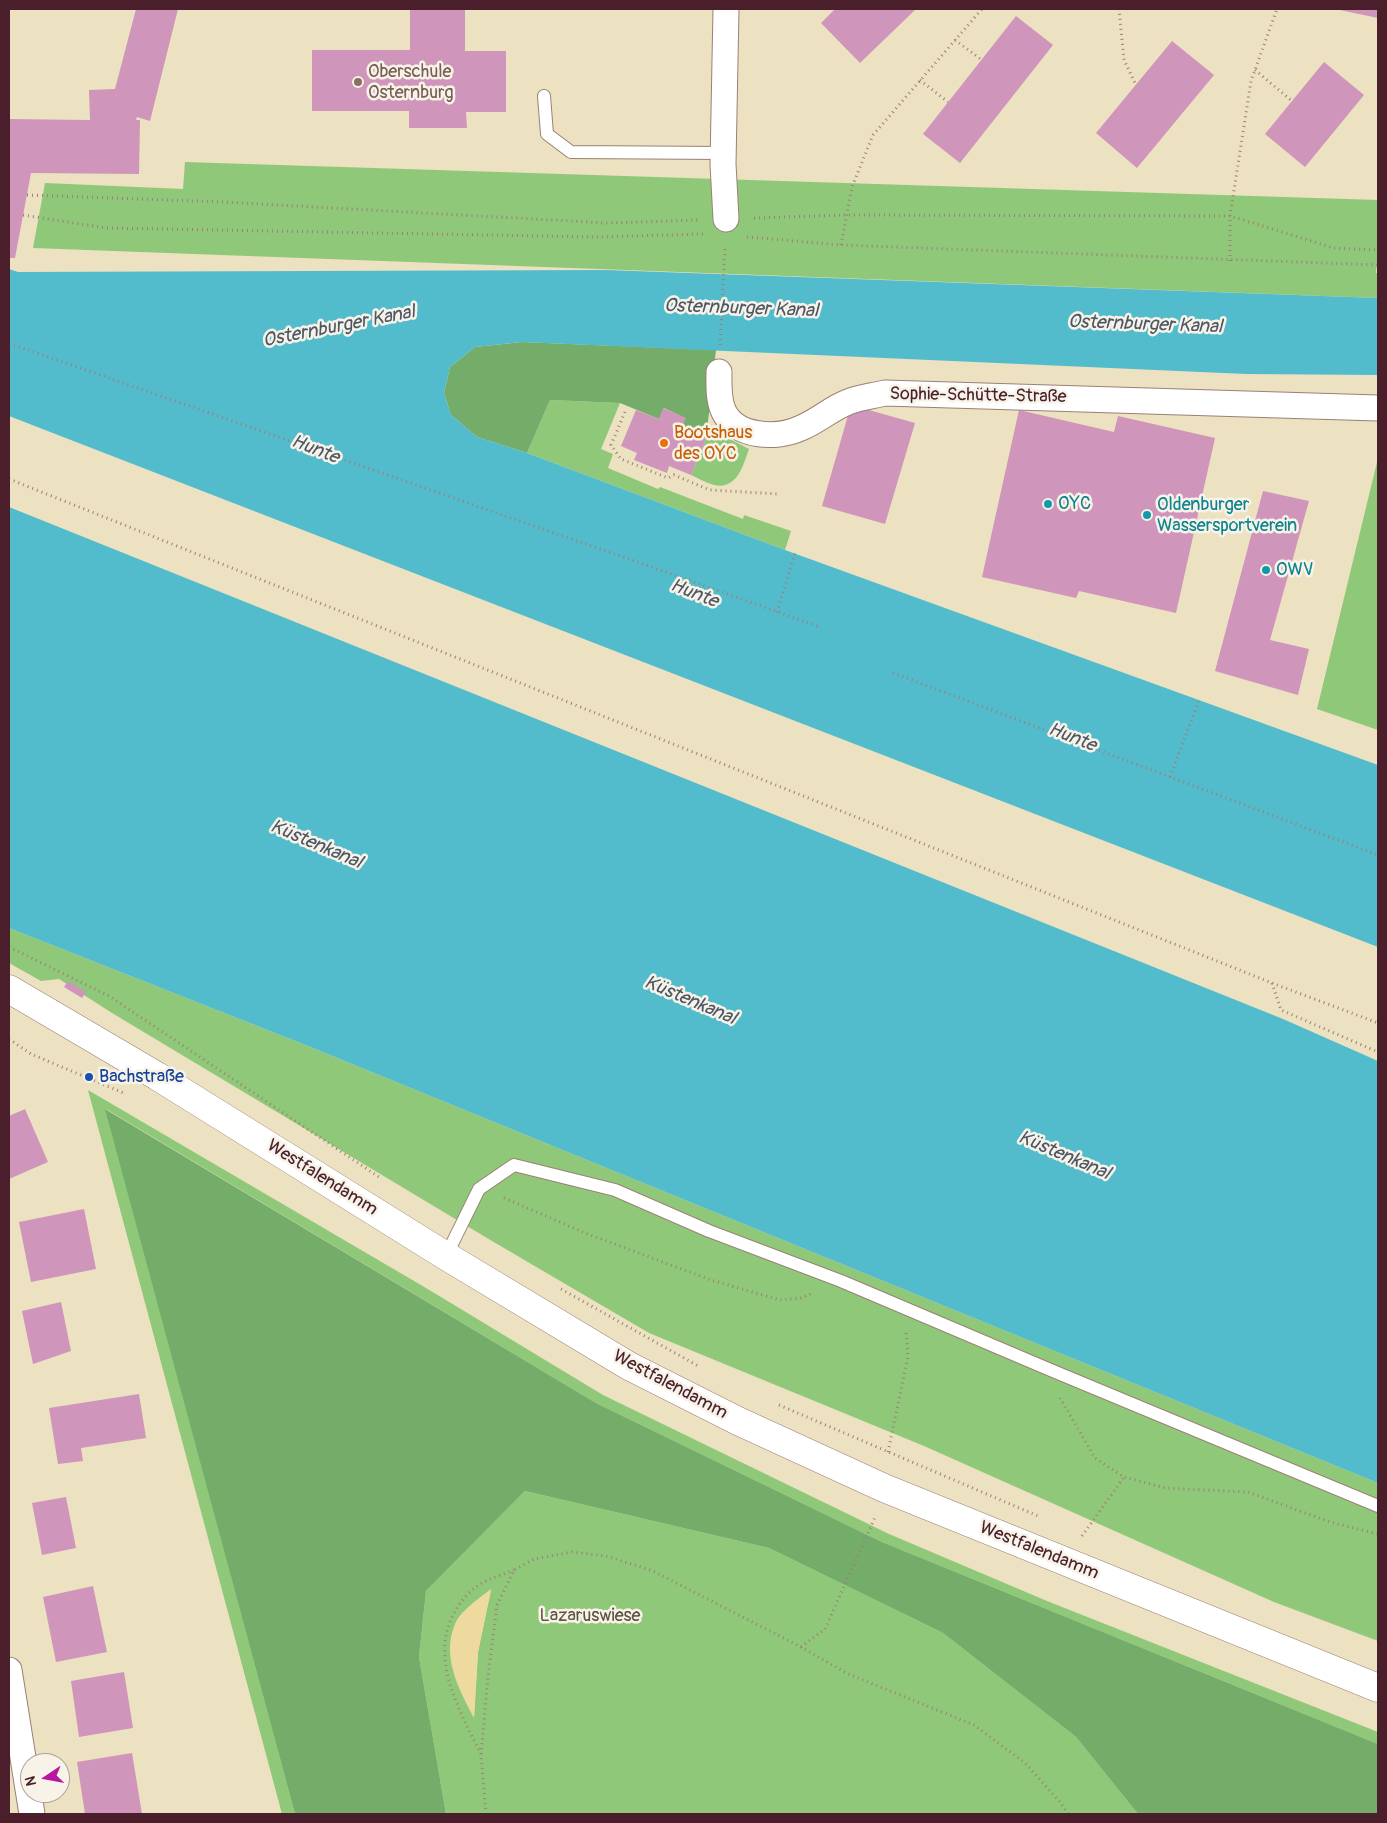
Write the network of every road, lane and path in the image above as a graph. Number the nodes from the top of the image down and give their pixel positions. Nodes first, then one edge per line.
1 (726, 9) edge
2 (982, 9) edge
3 (1119, 9) edge
4 (1277, 9) edge
5 (955, 40) junction
6 (982, 60) dead end
7 (1255, 70) junction
8 (920, 80) junction
9 (1136, 85) dead end
10 (544, 96) dead end
11 (1292, 101) dead end
12 (948, 102) dead end
13 (723, 153) junction
14 (27, 195) dead end
15 (23, 215) dead end
16 (846, 215) junction
17 (1230, 216) junction
18 (733, 227) junction
19 (707, 234) dead end
20 (841, 245) junction
21 (1378, 250) edge
22 (724, 253) dead end
23 (1230, 260) junction
24 (1378, 265) edge
25 (9, 345) edge
26 (719, 372) joint
27 (1378, 408) edge
28 (625, 412) dead end
29 (9, 479) edge
30 (778, 494) dead end
31 (795, 553) dead end
32 (778, 612) junction
33 (820, 627) dead end
34 (893, 673) dead end
35 (1199, 700) dead end
36 (1170, 777) junction
37 (1378, 855) edge
38 (9, 947) edge
39 (1272, 983) junction
40 (9, 988) edge
41 (1378, 1023) edge
42 (1378, 1052) edge
43 (385, 1181) dead end
44 (479, 1189) junction
45 (446, 1256) junction
46 (841, 1281) junction
47 (554, 1285) dead end
48 (905, 1308) junction
49 (702, 1368) dead end
50 (1053, 1371) junction
51 (772, 1402) dead end
52 (888, 1451) junction
53 (1124, 1477) junction
54 (884, 1488) junction
55 (1378, 1506) edge
56 (1038, 1516) dead end
57 (1074, 1532) dead end
58 (1378, 1534) edge
59 (1082, 1536) junction
60 (1092, 1539) dead end
61 (514, 1570) junction
62 (801, 1647) junction
63 (9, 1670) edge
64 (1378, 1688) edge
65 (481, 1755) junction
66 (32, 1814) edge
67 (486, 1814) edge
68 (1068, 1814) edge

1 - 13 street
2 - 5 path
3 - 9 path
4 - 7 path
5 - 6 path
5 - 8 path
7 - 11 path
7 - 17 path
8 - 12 path
8 - 16 path
10 - 13 lane
13 - 18 street
14 - 18 path
15 - 19 path
16 - 17 path
16 - 18 path
16 - 20 path
17 - 21 path
17 - 23 path
18 - 20 path
20 - 23 path
22 - 26 path
23 - 24 path
25 - 32 path
26 - 27 street, Sophie-Schütte-Straße
28 - 30 path
29 - 39 path
31 - 32 path
32 - 33 path
34 - 36 path
35 - 36 path
36 - 37 path
38 - 43 path
39 - 41 path
39 - 42 path
40 - 45 street, Westfalendamm
44 - 45 lane
44 - 46 path
44 - 46 lane
45 - 54 street, Westfalendamm
46 - 48 lane
47 - 49 path
48 - 50 lane
48 - 52 path
50 - 53 path
50 - 55 lane
51 - 52 path
52 - 54 path
52 - 56 path
53 - 58 path
53 - 59 path
54 - 62 path
54 - 64 street, Westfalendamm
57 - 59 path
59 - 60 path
61 - 62 path
61 - 65 path
61 - 65 path
62 - 68 path
63 - 66 street
65 - 67 path

